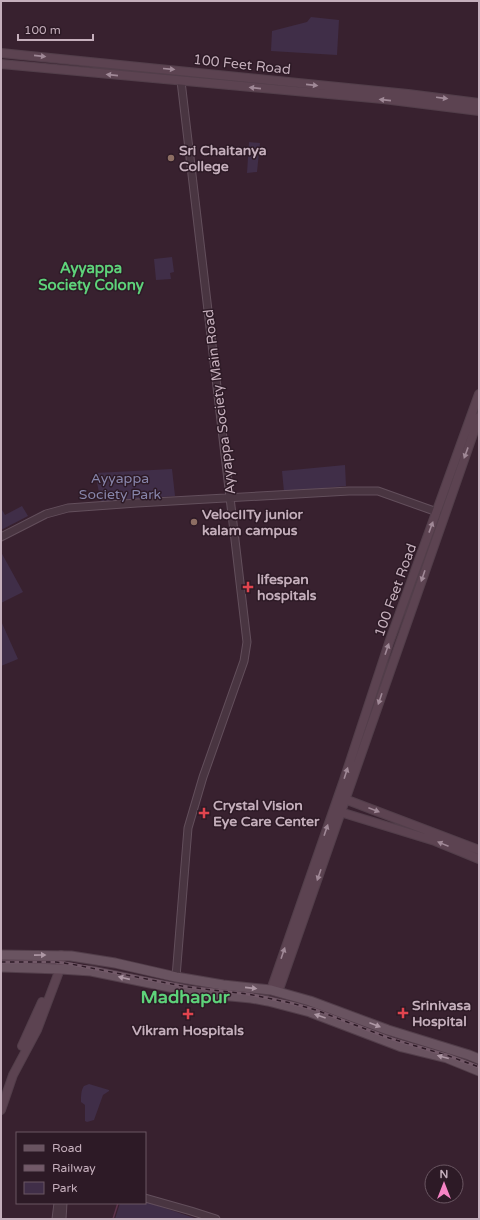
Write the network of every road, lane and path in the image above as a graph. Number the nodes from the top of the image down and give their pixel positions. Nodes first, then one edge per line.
1 (1, 53) edge
2 (1, 64) edge
3 (181, 81) junction
4 (296, 83) junction
5 (295, 92) junction
6 (479, 103) edge
7 (479, 110) edge
8 (479, 394) edge
9 (479, 417) edge
10 (230, 498) junction
11 (437, 512) junction
12 (1, 537) edge
13 (342, 798) junction
14 (333, 809) junction
15 (341, 812) junction
16 (479, 850) edge
17 (479, 858) edge
18 (1, 955) edge
19 (58, 956) junction
20 (1, 967) edge
21 (57, 969) junction
22 (176, 977) junction
23 (274, 991) junction
24 (479, 1059) edge
25 (479, 1071) edge
26 (10, 1074) junction
27 (1, 1094) edge
28 (1, 1110) edge
29 (146, 1198) edge
30 (58, 1204) edge
31 (64, 1204) edge
32 (56, 1219) edge
33 (62, 1219) edge
34 (216, 1219) edge

1 -> 4 main road, 100 Feet Road
3 -> 2 main road, 100 Feet Road
5 -> 3 main road, 100 Feet Road
3 - 10 street, Ayyappa Society Main Road
4 - 5 main road
4 -> 6 main road, 100 Feet Road
7 -> 5 main road, 100 Feet Road
8 - 11 main road, 100 Feet Road
9 -> 13 main road, 100 Feet Road
10 - 11 street
10 - 12 street
10 - 22 street, Ayyappa Society Main Road
13 -> 11 main road, 100 Feet Road
13 - 14 main road, 100 Feet Road
13 - 15 main road, 100 Feet Road
13 -> 16 main road
14 - 15 main road
23 -> 14 main road, 100 Feet Road
17 -> 15 main road
15 -> 23 main road, 100 Feet Road
18 -> 19 main road
19 - 21 main road
19 - 22 main road
20 - 21 main road
25 -> 21 main road
21 - 26 main road
22 -> 23 main road
23 -> 24 main road
26 - 27 main road
26 - 28 main road
29 - 34 street
30 - 32 street
31 - 33 street

